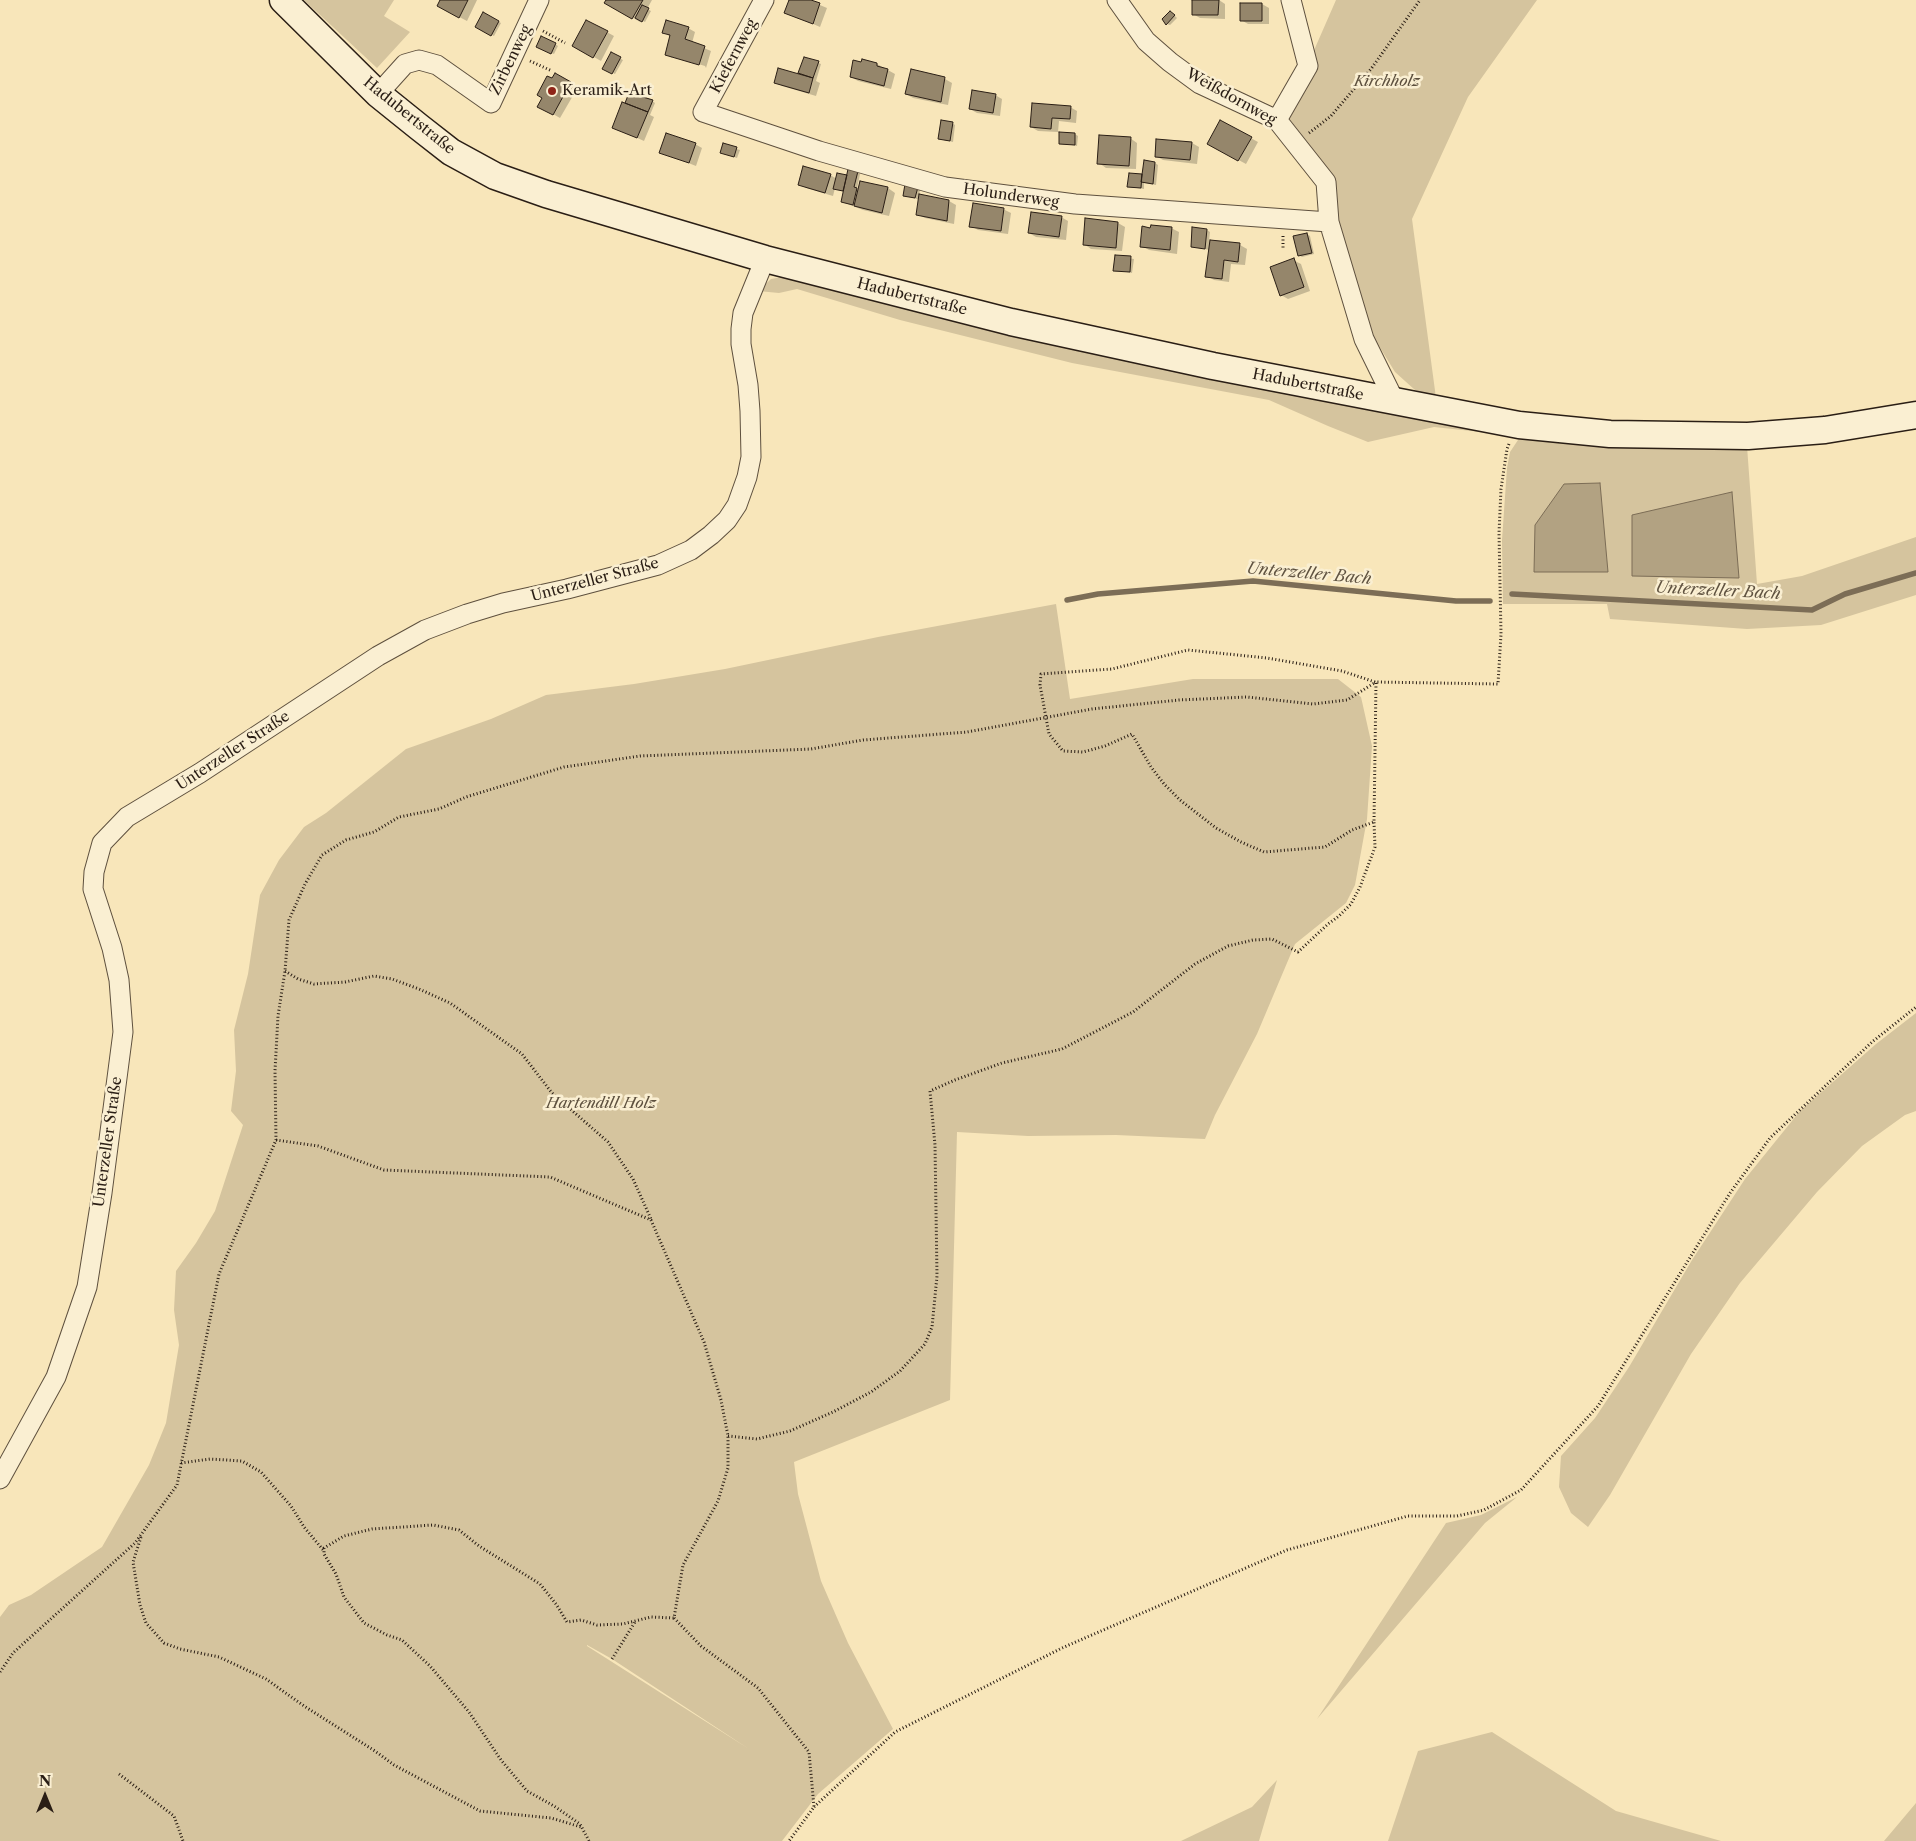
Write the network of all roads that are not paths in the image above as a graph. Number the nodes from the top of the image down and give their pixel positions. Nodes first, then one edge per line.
1 (283, 0) edge
2 (539, 0) edge
3 (764, 0) edge
4 (1117, 0) edge
5 (1291, 0) edge
6 (378, 94) junction
7 (703, 112) joint
8 (1277, 120) junction
9 (1329, 222) junction
10 (765, 259) junction
11 (1394, 402) junction
12 (1916, 415) edge
13 (0, 1479) edge

1 - 6 street, Hadubertstraße
2 - 6 street, Zirbenweg
3 - 7 street, Kiefernweg
4 - 8 street, Weißdornweg
5 - 8 street
6 - 10 street, Hadubertstraße
7 - 9 street, Holunderweg
8 - 9 street, Weißdornweg
9 - 11 street, Weißdornweg
10 - 11 street, Hadubertstraße
10 - 13 street, Unterzeller Straße
11 - 12 street, Hadubertstraße

